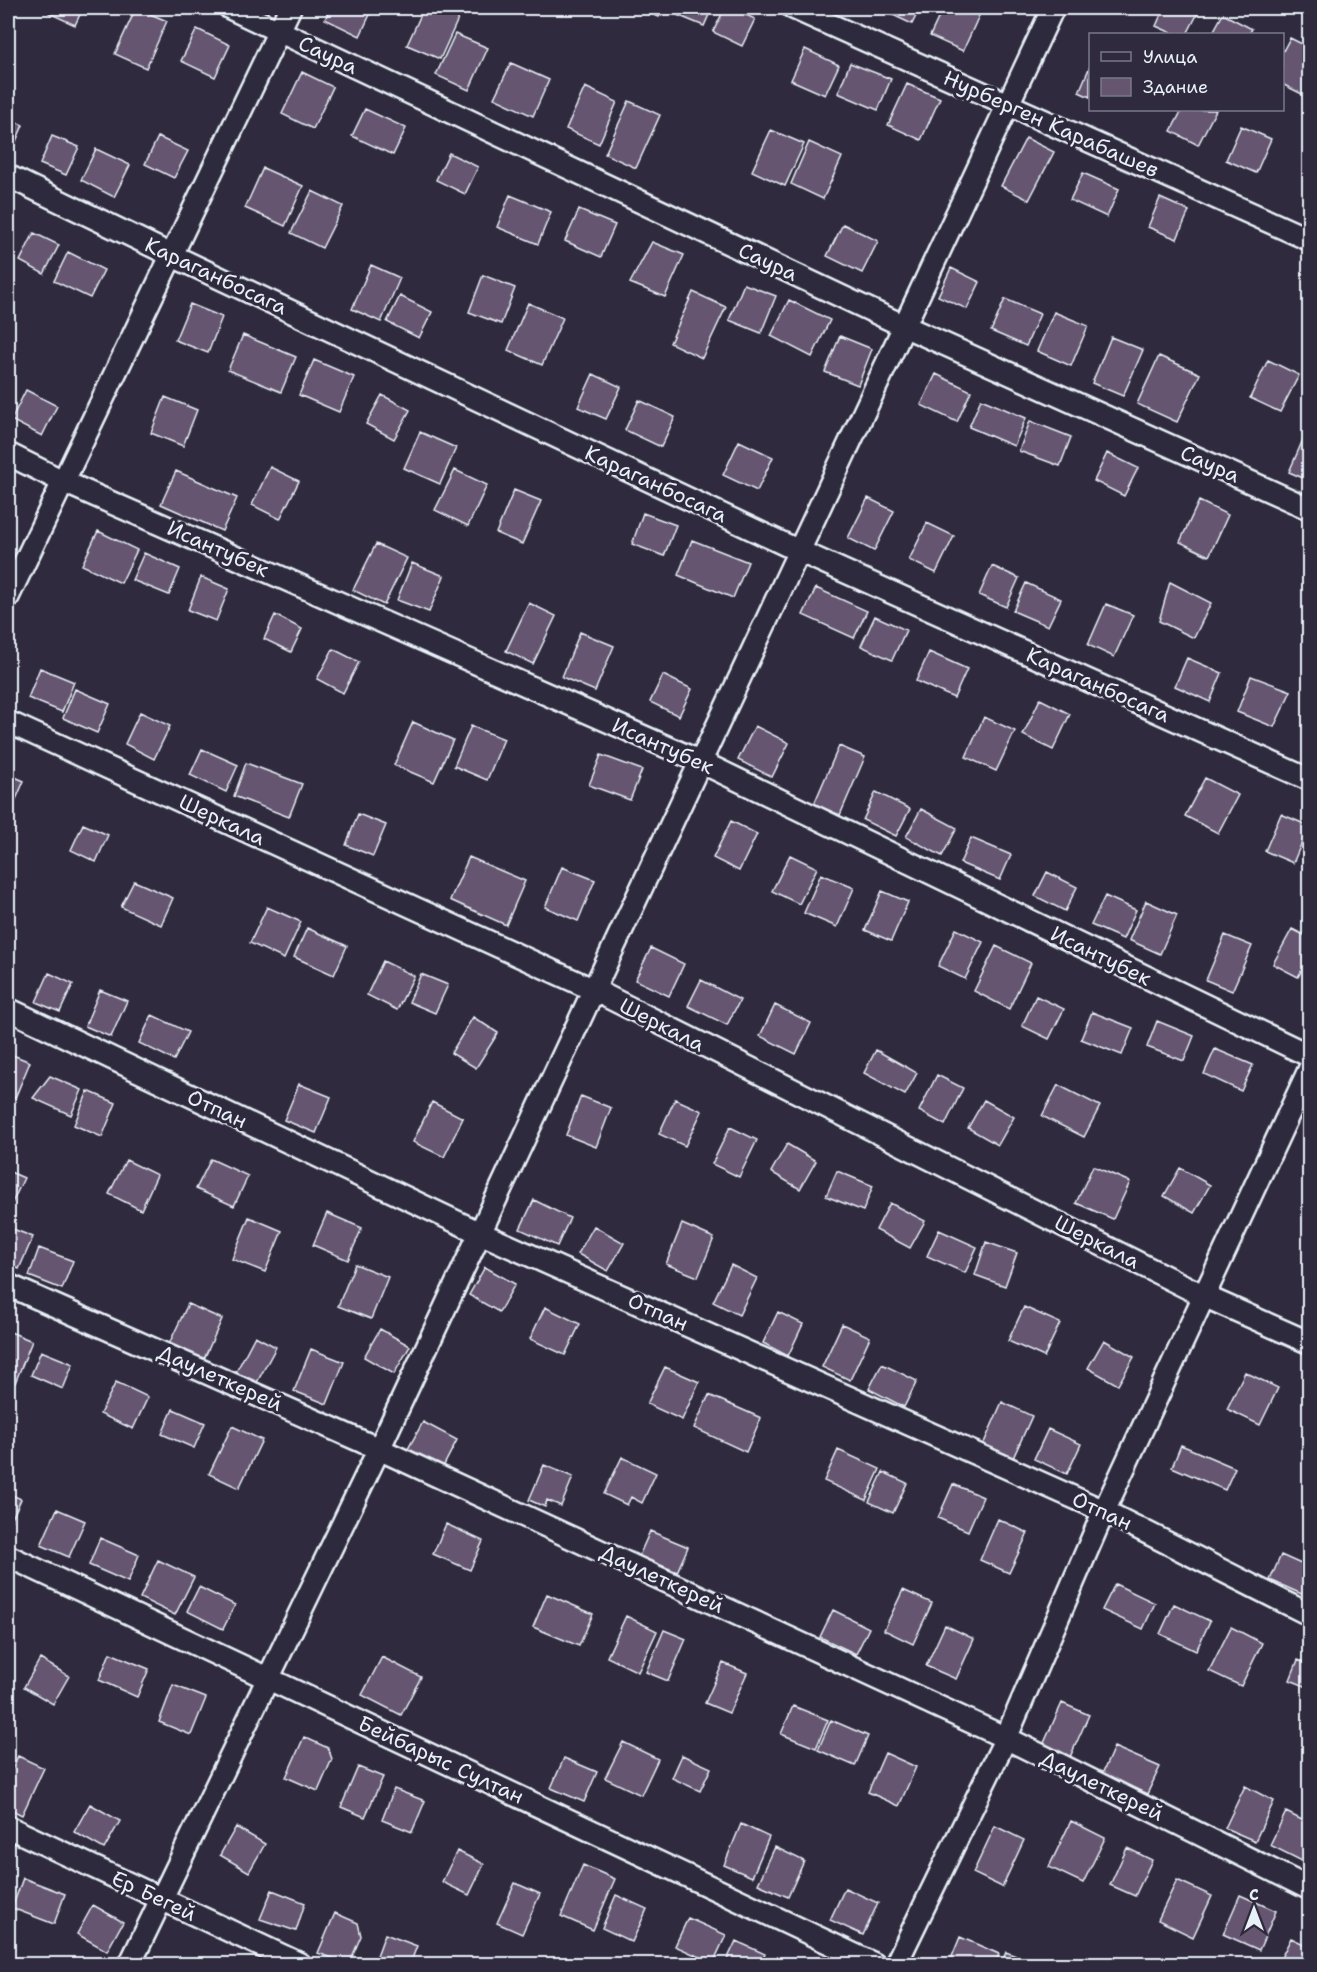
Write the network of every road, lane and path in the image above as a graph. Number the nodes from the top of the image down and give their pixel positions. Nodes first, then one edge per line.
1 (230, 8) edge
2 (290, 8) edge
3 (793, 8) edge
4 (1053, 8) edge
5 (278, 31) junction
6 (1008, 104) junction
7 (8, 176) edge
8 (1310, 240) edge
9 (171, 255) junction
10 (904, 326) junction
11 (8, 454) edge
12 (62, 481) junction
13 (1310, 508) edge
14 (799, 551) junction
15 (8, 597) edge
16 (8, 722) edge
17 (701, 762) junction
18 (1310, 780) edge
19 (594, 990) junction
20 (8, 1009) edge
21 (1310, 1056) edge
22 (1310, 1068) edge
23 (480, 1233) junction
24 (8, 1285) edge
25 (1204, 1296) junction
26 (1310, 1343) edge
27 (379, 1449) junction
28 (1104, 1511) junction
29 (8, 1556) edge
30 (1310, 1615) edge
31 (268, 1678) junction
32 (1006, 1738) junction
33 (8, 1827) edge
34 (1310, 1889) edge
35 (161, 1899) junction
36 (130, 1965) edge
37 (300, 1965) edge
38 (874, 1965) edge
39 (896, 1965) edge

1 - 5 street, Саура
2 - 5 street
3 - 6 street, Нурберген Карабашев
4 - 6 street
5 - 9 street
5 - 10 street, Саура
6 - 8 street, Нурберген Карабашев
6 - 10 street
7 - 9 street, Караганбосага
9 - 12 street
9 - 14 street, Караганбосага
10 - 13 street, Саура
10 - 14 street
11 - 12 street, Исантубек
12 - 15 street
12 - 17 street, Исантубек
14 - 17 street
14 - 18 street, Караганбосага
16 - 19 street, Шеркала
17 - 19 street
17 - 21 street, Исантубек
19 - 23 street
19 - 25 street, Шеркала
20 - 23 street, Отпан
22 - 25 street
23 - 27 street
23 - 28 street, Отпан
24 - 27 street, Даулеткерей
25 - 26 street, Шеркала
25 - 28 street
27 - 31 street
27 - 32 street, Даулеткерей
28 - 30 street, Отпан
28 - 32 street
29 - 31 street, Бейбарыс Султан
31 - 35 street
31 - 38 street, Бейбарыс Султан
32 - 34 street, Даулеткерей
32 - 39 street
33 - 35 street, Ер Бегей
35 - 36 street
35 - 37 street, Ер Бегей

